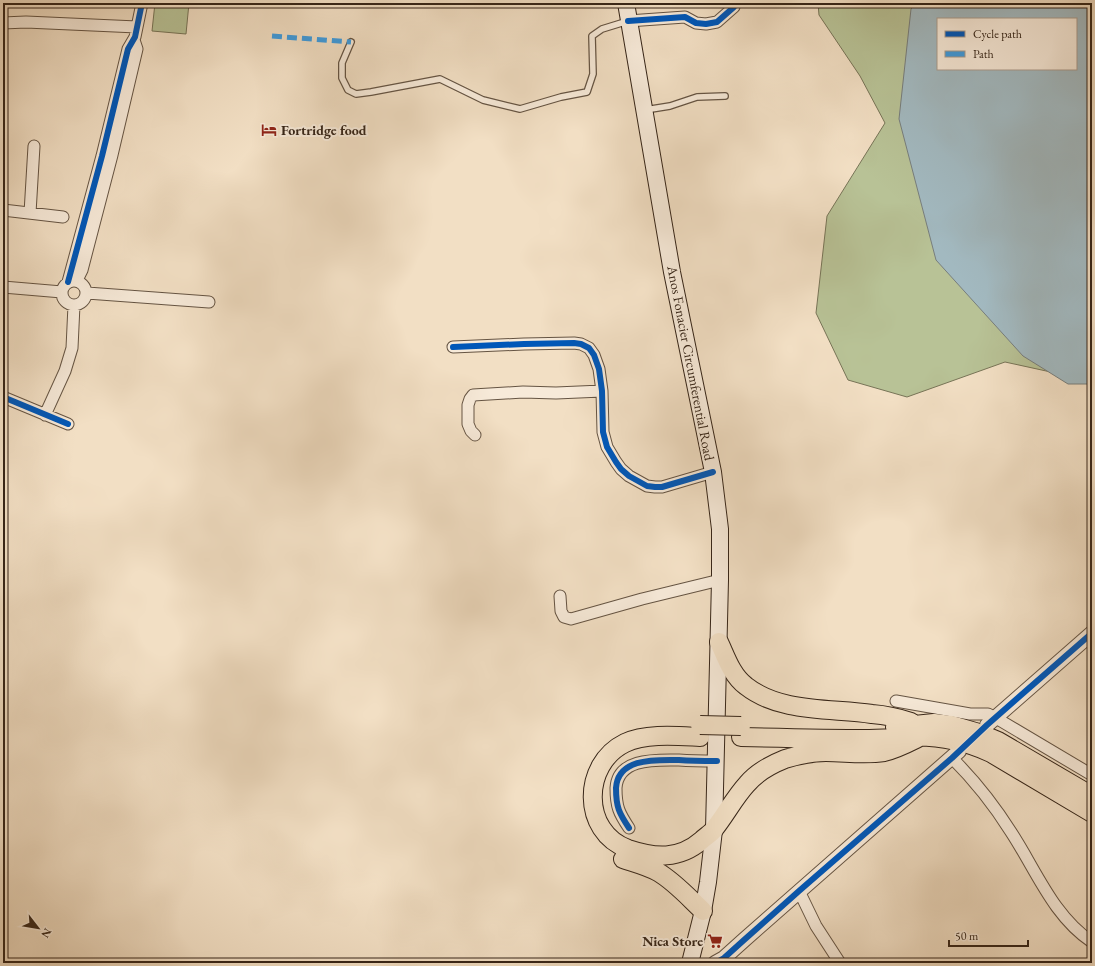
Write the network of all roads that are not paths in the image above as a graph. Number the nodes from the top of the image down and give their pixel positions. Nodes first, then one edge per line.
1 (142, 3) edge
2 (626, 3) edge
3 (734, 7) dead end
4 (628, 21) junction
5 (3, 23) edge
6 (137, 27) junction
7 (351, 42) dead end
8 (725, 96) dead end
9 (644, 110) junction
10 (34, 146) dead end
11 (3, 210) edge
12 (30, 213) junction
13 (63, 217) dead end
14 (73, 281) junction
15 (3, 287) edge
16 (62, 292) junction
17 (87, 293) junction
18 (209, 302) dead end
19 (74, 305) junction
20 (453, 347) dead end
21 (602, 391) junction
22 (3, 397) edge
23 (45, 414) junction
24 (68, 424) dead end
25 (475, 435) dead end
26 (713, 472) junction
27 (720, 580) junction
28 (560, 596) dead end
29 (1092, 633) edge
30 (719, 642) junction
31 (896, 701) dead end
32 (991, 721) junction
33 (920, 730) junction
34 (955, 755) joint
35 (717, 761) junction
36 (1092, 775) edge
37 (1092, 796) edge
38 (1092, 813) edge
39 (628, 828) dead end
40 (714, 830) junction
41 (633, 856) junction
42 (799, 891) junction
43 (703, 912) junction
44 (1092, 942) edge
45 (690, 963) edge
46 (715, 963) edge
47 (840, 963) edge

1 - 6 street
2 - 4 main road, Anos Fonacier Circumferential Road
3 - 4 street
4 - 7 lane
4 - 9 main road, Anos Fonacier Circumferential Road
5 - 6 street
6 - 14 street
8 - 9 lane
9 - 26 main road, Anos Fonacier Circumferential Road
10 - 12 street
11 - 12 street
12 - 13 street
14 - 16 street
14 - 17 street
15 - 16 street
16 - 19 street
17 - 18 street
17 - 19 street
19 - 23 street
20 - 21 street
21 - 25 street
21 - 26 street
22 - 23 street
23 - 24 street
26 - 27 main road, Anos Fonacier Circumferential Road
27 - 28 street
27 - 30 main road, Anos Fonacier Circumferential Road
29 - 32 street
30 - 33 main road
30 - 35 main road, Anos Fonacier Circumferential Road
31 - 32 street
32 - 36 street
33 - 37 main road
33 - 38 main road
33 - 40 main road
33 - 41 main road
34 - 42 street
34 - 44 street
35 - 39 street
35 - 40 main road, Anos Fonacier Circumferential Road
40 - 41 main road
40 - 43 main road, Anos Fonacier Circumferential Road
41 - 43 main road
42 - 46 street
42 - 47 street
43 - 45 main road, Anos Fonacier Circumferential Road

